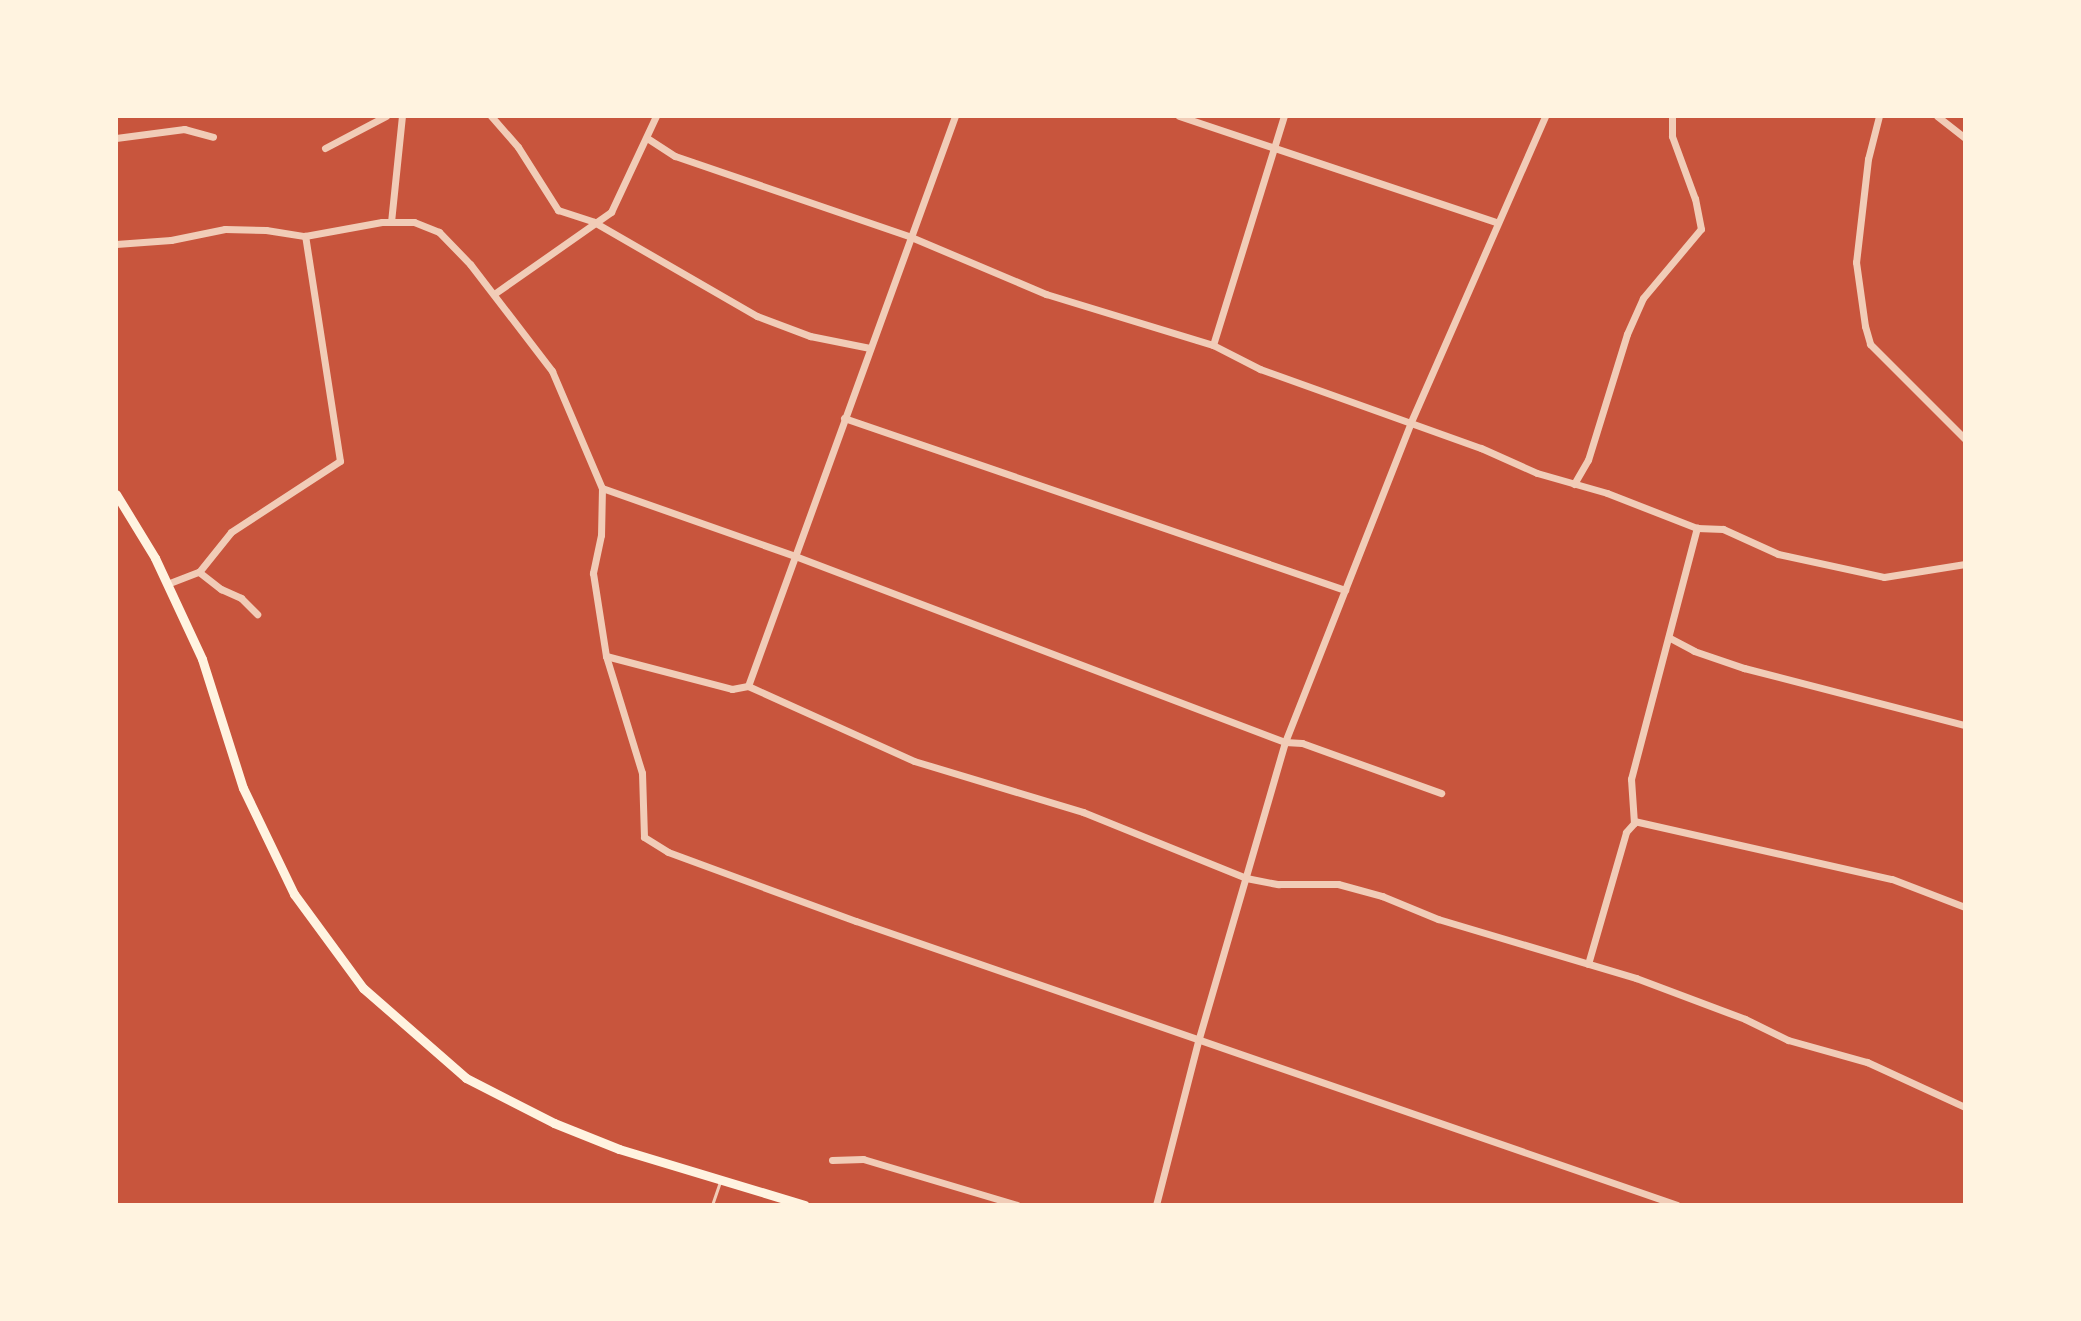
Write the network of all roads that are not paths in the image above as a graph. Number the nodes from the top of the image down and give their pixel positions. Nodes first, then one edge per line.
1 (386, 116) edge
2 (402, 116) edge
3 (491, 116) edge
4 (656, 116) edge
5 (955, 116) edge
6 (1179, 116) edge
7 (1284, 116) edge
8 (1545, 116) edge
9 (1672, 116) edge
10 (1879, 116) edge
11 (1937, 116) edge
12 (213, 137) dead end
13 (116, 138) edge
14 (647, 138) junction
15 (1965, 138) edge
16 (325, 148) dead end
17 (1275, 148) junction
18 (391, 222) junction
19 (594, 222) junction
20 (1498, 223) junction
21 (305, 236) junction
22 (911, 237) junction
23 (116, 244) edge
24 (494, 294) junction
25 (1213, 345) junction
26 (870, 348) junction
27 (844, 418) junction
28 (1410, 424) junction
29 (1965, 439) edge
30 (1574, 484) junction
31 (602, 488) junction
32 (116, 494) edge
33 (1697, 528) junction
34 (795, 556) junction
35 (1965, 564) edge
36 (199, 572) junction
37 (167, 584) junction
38 (1345, 590) junction
39 (257, 614) dead end
40 (1670, 638) junction
41 (606, 656) junction
42 (748, 686) junction
43 (1965, 725) edge
44 (1285, 742) junction
45 (1441, 793) dead end
46 (1634, 821) junction
47 (1246, 878) junction
48 (1965, 907) edge
49 (1588, 964) junction
50 (1199, 1038) junction
51 (1965, 1107) edge
52 (832, 1160) dead end
53 (721, 1178) junction
54 (712, 1205) edge
55 (805, 1205) edge
56 (1017, 1205) edge
57 (1156, 1205) edge
58 (1677, 1205) edge

1 - 16 street
2 - 18 street
3 - 19 street
4 - 14 street
5 - 22 street
6 - 17 street
7 - 17 street
8 - 20 street
9 - 30 street
10 - 29 street
11 - 15 street
12 - 13 street
14 - 19 street
14 - 22 street
17 - 20 street
17 - 25 street
18 - 21 street
18 - 24 street
19 - 24 street
19 - 26 street
20 - 28 street
21 - 23 street
21 - 36 street
22 - 25 street
22 - 26 street
24 - 31 street
25 - 28 street
26 - 27 street
27 - 34 street
27 - 38 street
28 - 30 street
28 - 38 street
30 - 33 street
31 - 34 street
31 - 41 street
32 - 37 main road
33 - 35 street
33 - 40 street
34 - 42 street
34 - 44 street
36 - 37 street
36 - 39 street
37 - 53 main road
38 - 44 street
40 - 43 street
40 - 46 street
41 - 42 street
41 - 50 street
42 - 47 street
44 - 45 street
44 - 47 street
46 - 48 street
46 - 49 street
47 - 49 street
47 - 50 street
49 - 51 street
50 - 57 street
50 - 58 street
52 - 56 street
53 - 54 lane
53 - 55 main road

